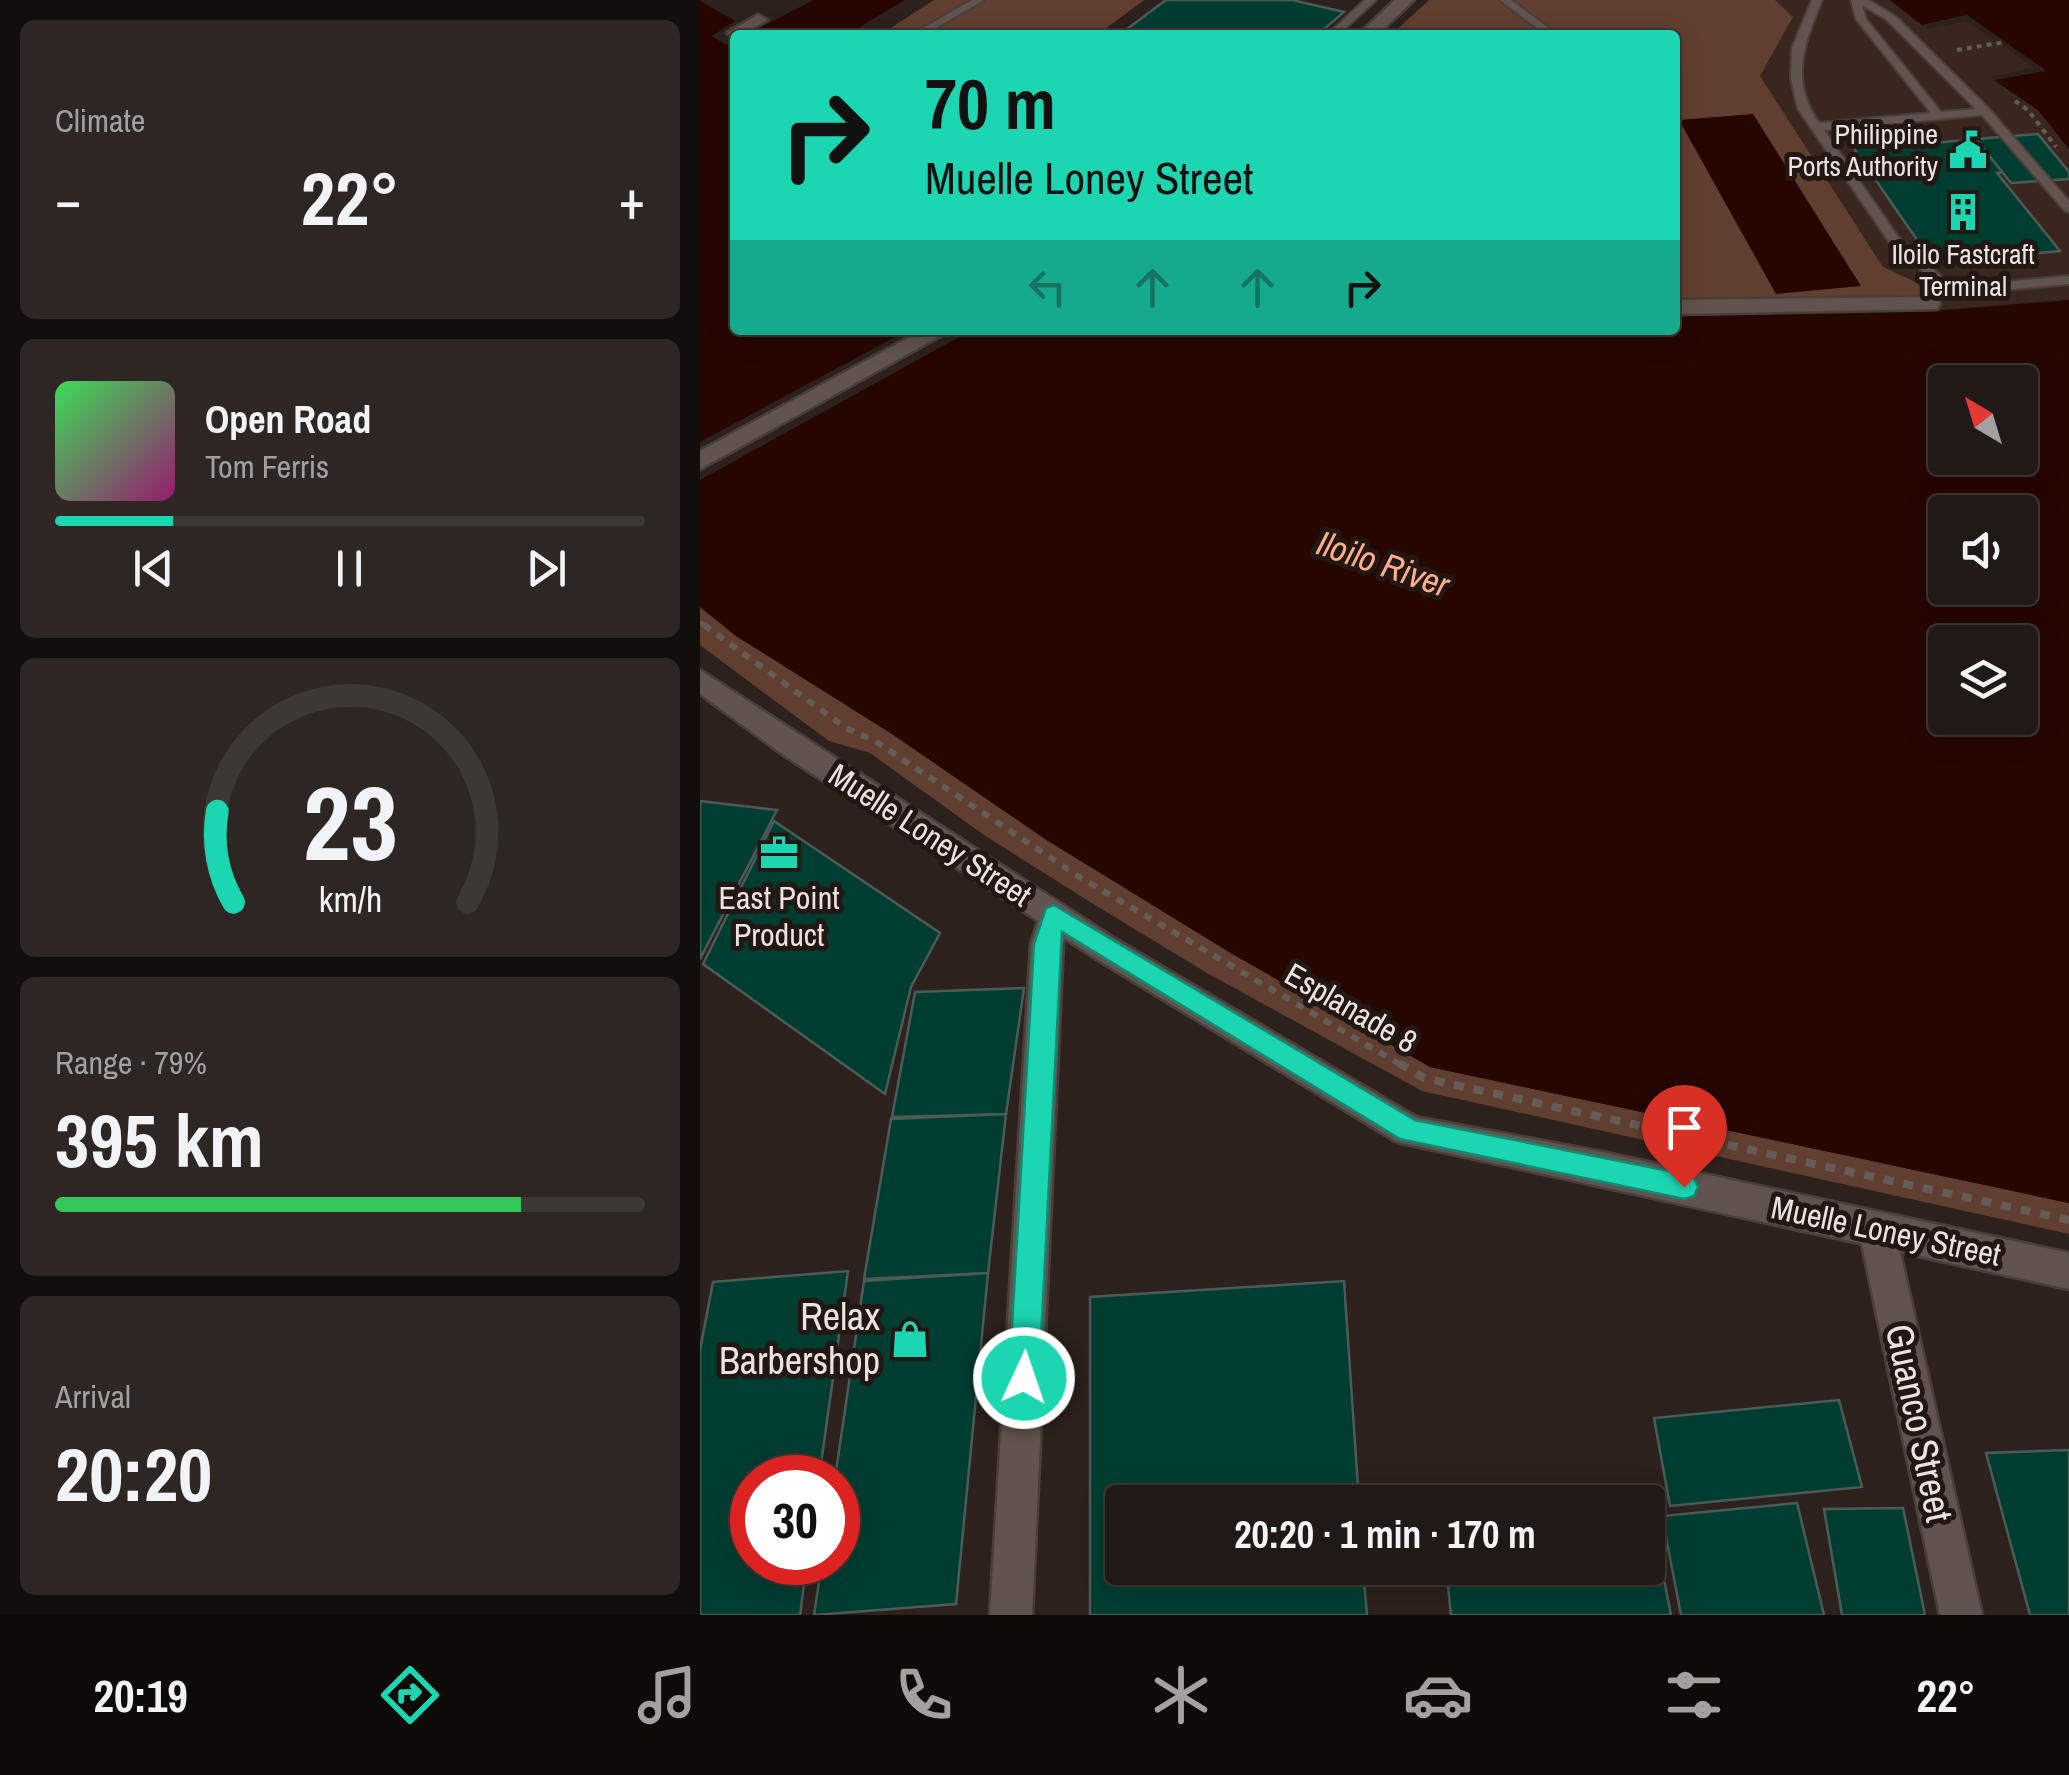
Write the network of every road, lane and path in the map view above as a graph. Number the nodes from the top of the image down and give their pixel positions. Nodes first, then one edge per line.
1 (979, 0) edge
2 (1371, 0) edge
3 (1404, 0) edge
4 (1505, 0) edge
5 (1818, 0) edge
6 (1858, 0) edge
7 (758, 20) dead end
8 (744, 30) edge
9 (925, 30) edge
10 (1338, 30) edge
11 (1372, 30) edge
12 (1546, 30) edge
13 (1985, 112) junction
14 (1940, 116) junction
15 (1815, 127) junction
16 (2068, 206) edge
17 (2069, 280) edge
18 (1950, 291) junction
19 (1930, 304) joint
20 (1680, 307) edge
21 (931, 335) edge
22 (700, 461) edge
23 (700, 622) edge
24 (700, 680) edge
25 (1054, 915) junction
26 (2069, 1220) edge
27 (1878, 1230) junction
28 (2069, 1272) edge
29 (1012, 1615) edge
30 (1961, 1615) edge

1 - 9 lane
2 - 10 lane
3 - 11 main road
4 - 12 lane
5 - 15 lane
6 - 13 lane
6 - 14 lane
7 - 8 main road
13 - 14 lane
13 - 16 lane
14 - 15 lane
15 - 18 lane
17 - 18 lane
18 - 19 lane
19 - 20 main road
21 - 22 main road
23 - 26 path, Esplanade 8
24 - 25 main road, Muelle Loney Street
25 - 27 main road, Muelle Loney Street
25 - 29 main road
27 - 28 main road, Muelle Loney Street
27 - 30 main road, Guanco Street

